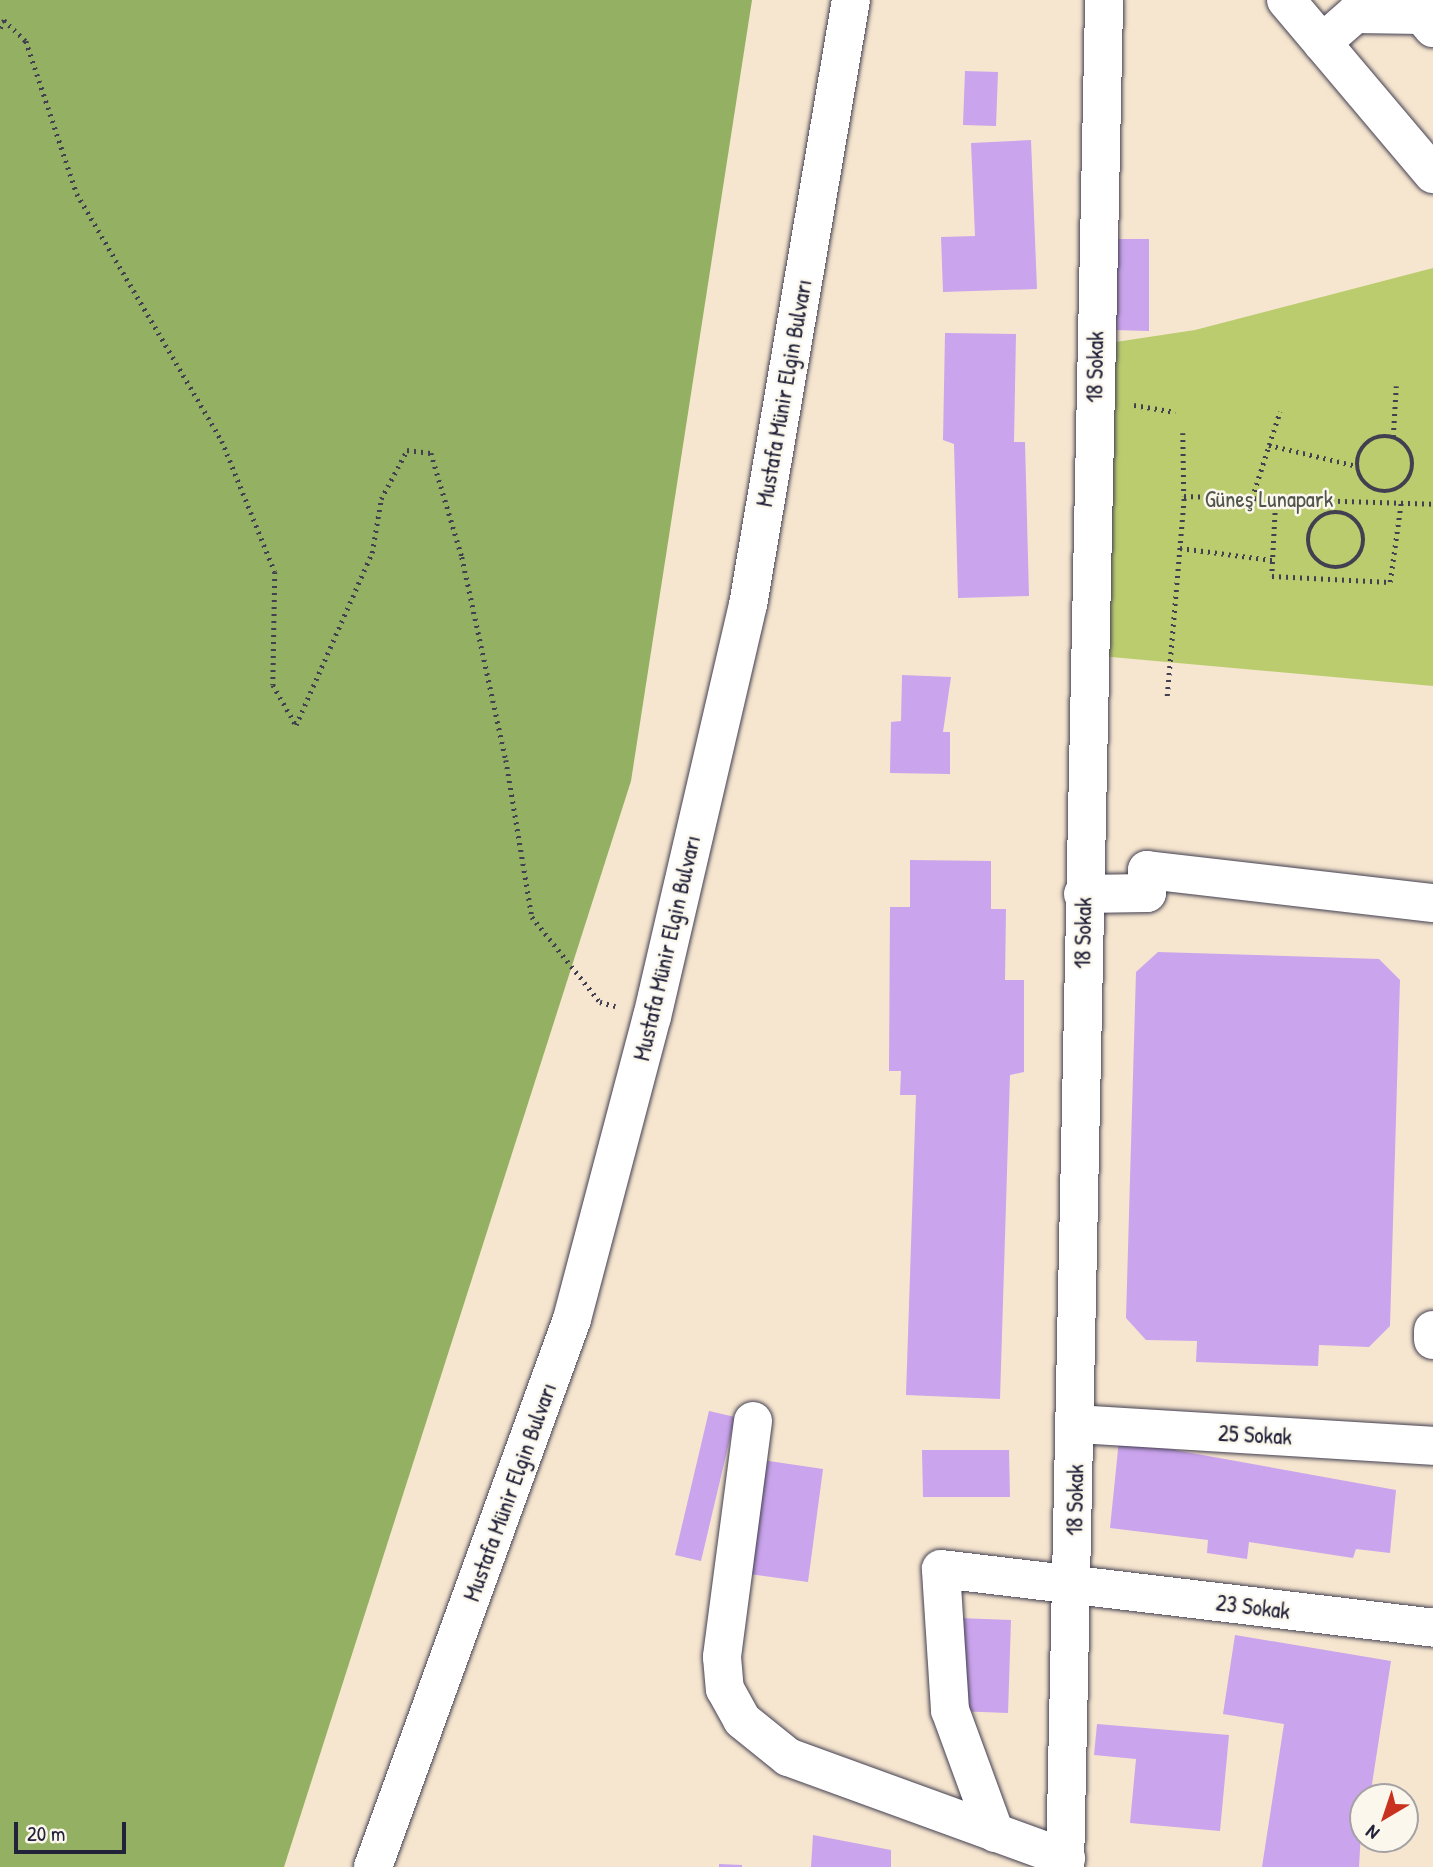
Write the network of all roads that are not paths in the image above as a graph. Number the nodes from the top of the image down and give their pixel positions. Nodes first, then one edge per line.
1 (851, 0) edge
2 (1104, 0) edge
3 (1286, 0) edge
4 (1433, 28) edge
5 (1322, 43) junction
6 (1433, 174) edge
7 (1083, 894) junction
8 (1433, 902) edge
9 (1433, 1330) edge
10 (1433, 1340) edge
11 (753, 1421) dead end
12 (1077, 1424) junction
13 (1433, 1446) edge
14 (1073, 1585) junction
15 (1433, 1628) edge
16 (995, 1833) junction
17 (1065, 1863) edge
18 (373, 1867) edge

1 - 18 street, Mustafa Münir Elgin Bulvarı
2 - 7 street, 18 Sokak
3 - 5 street
4 - 5 street
5 - 6 street
7 - 8 street
7 - 12 street, 18 Sokak
9 - 10 street
11 - 16 street
12 - 13 street, 25 Sokak
12 - 14 street, 18 Sokak
14 - 15 street, 23 Sokak
14 - 16 street, 23 Sokak
14 - 17 street, 18 Sokak
16 - 17 street

